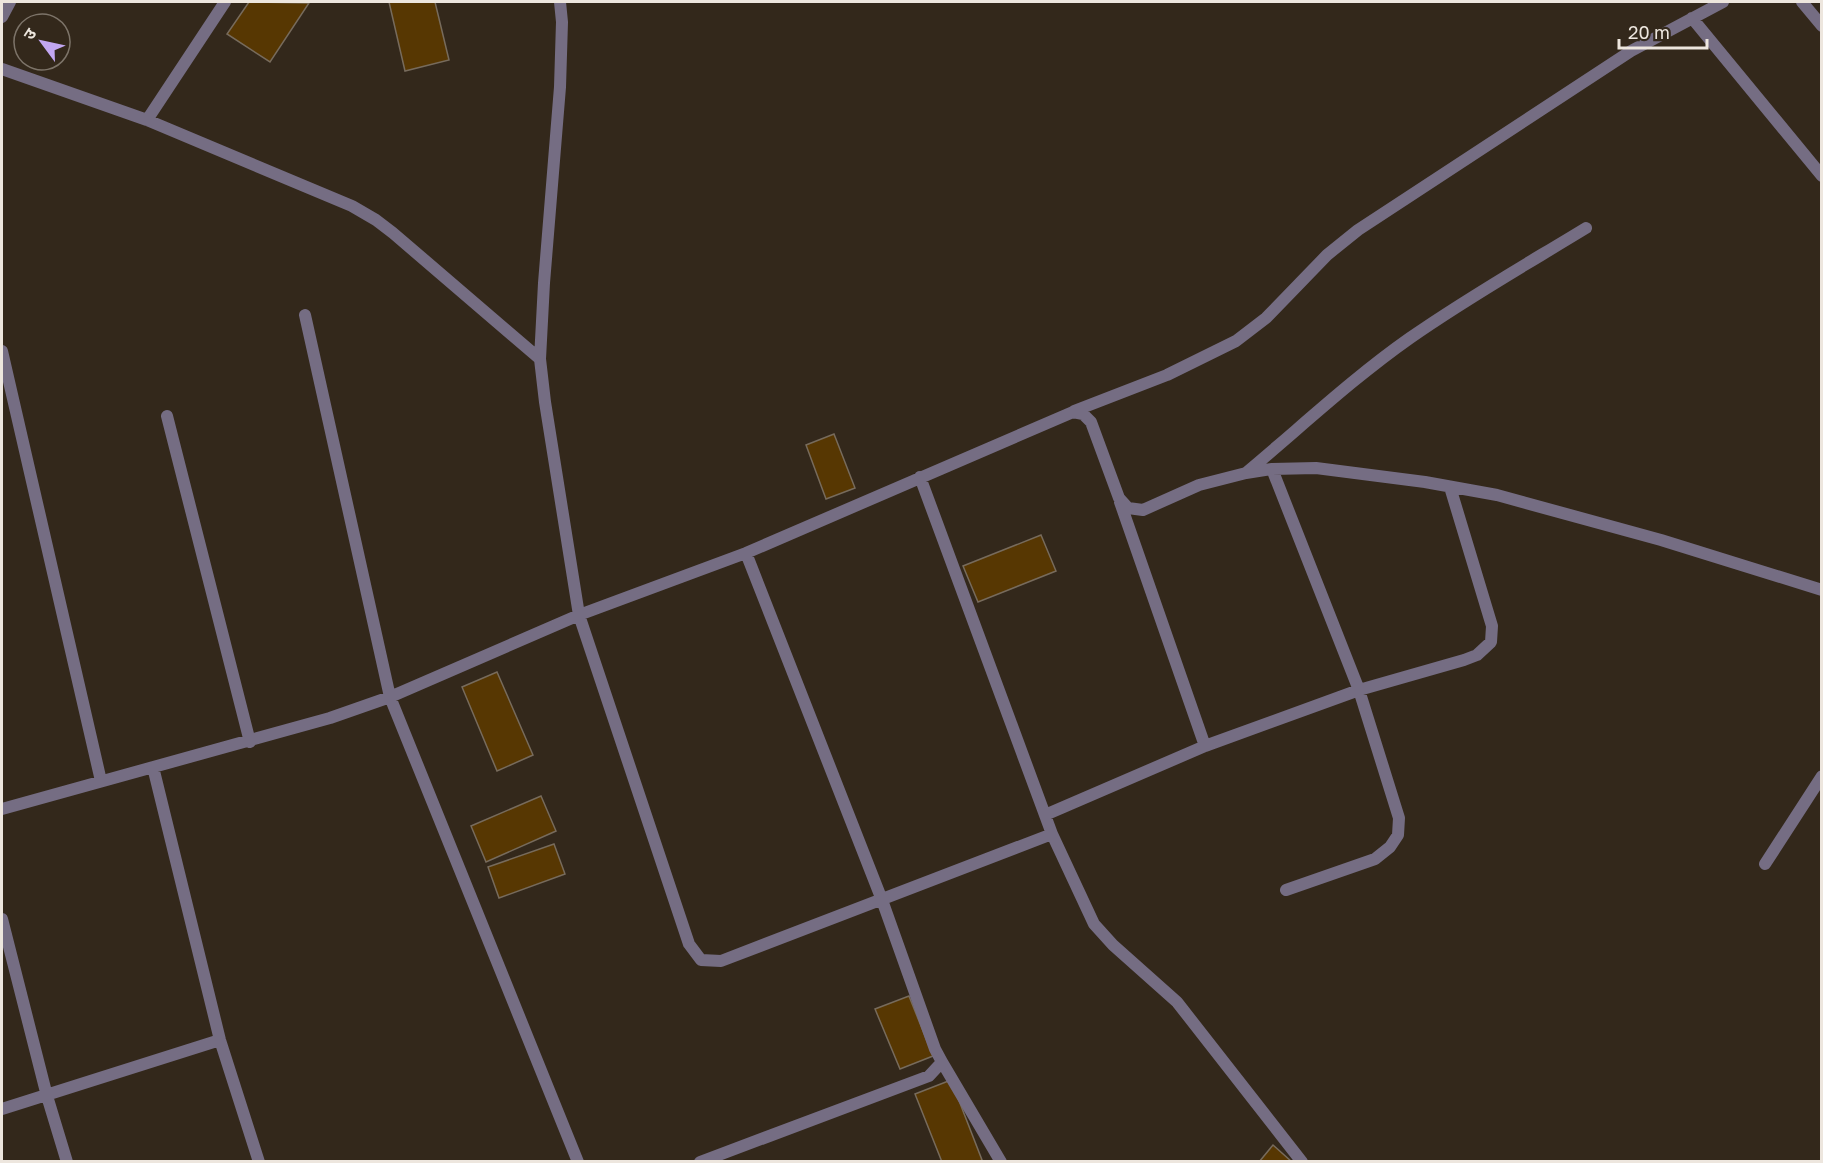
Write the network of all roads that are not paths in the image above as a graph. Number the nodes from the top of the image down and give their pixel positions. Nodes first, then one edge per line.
1 (10, 2) edge
2 (225, 2) edge
3 (560, 2) edge
4 (1723, 2) edge
5 (1802, 2) edge
6 (2, 17) edge
7 (1692, 18) junction
8 (1821, 26) edge
9 (2, 69) edge
10 (147, 120) junction
11 (1821, 176) edge
12 (1586, 228) dead end
13 (305, 315) dead end
14 (2, 351) edge
15 (540, 359) junction
16 (1073, 412) junction
17 (166, 416) dead end
18 (1272, 468) junction
19 (1246, 473) junction
20 (920, 477) junction
21 (1450, 486) junction
22 (1119, 498) junction
23 (746, 553) junction
24 (1821, 590) edge
25 (579, 615) junction
26 (1359, 690) junction
27 (390, 697) junction
28 (250, 742) junction
29 (1205, 746) junction
30 (153, 767) junction
31 (1821, 777) edge
32 (101, 781) junction
33 (2, 809) edge
34 (1045, 816) junction
35 (1052, 834) junction
36 (1765, 864) dead end
37 (1286, 890) dead end
38 (882, 900) junction
39 (2, 919) edge
40 (220, 1040) junction
41 (942, 1062) junction
42 (47, 1096) junction
43 (2, 1109) edge
44 (67, 1161) edge
45 (259, 1161) edge
46 (578, 1161) edge
47 (700, 1161) edge
48 (1001, 1161) edge
49 (1302, 1161) edge

1 - 6 street
2 - 10 street
3 - 15 street
4 - 7 street
5 - 8 street
7 - 11 street
7 - 16 street
9 - 10 street
10 - 15 street
12 - 19 street
13 - 27 street
14 - 32 street
15 - 25 street
16 - 20 street
16 - 22 street
17 - 28 street
18 - 19 street
18 - 21 street
18 - 26 street
19 - 22 street
20 - 23 street
20 - 34 street
21 - 24 street
21 - 26 street
22 - 29 street
23 - 25 street
23 - 38 street
25 - 27 street
25 - 38 street
26 - 29 street
26 - 37 street
27 - 28 street
27 - 46 street
28 - 30 street
29 - 34 street
30 - 32 street
30 - 40 street
31 - 36 street
32 - 33 street
34 - 35 street
35 - 38 street
35 - 49 street
38 - 41 street
39 - 42 street
40 - 42 street
40 - 45 street
41 - 47 street
41 - 48 street
42 - 43 street
42 - 44 street

